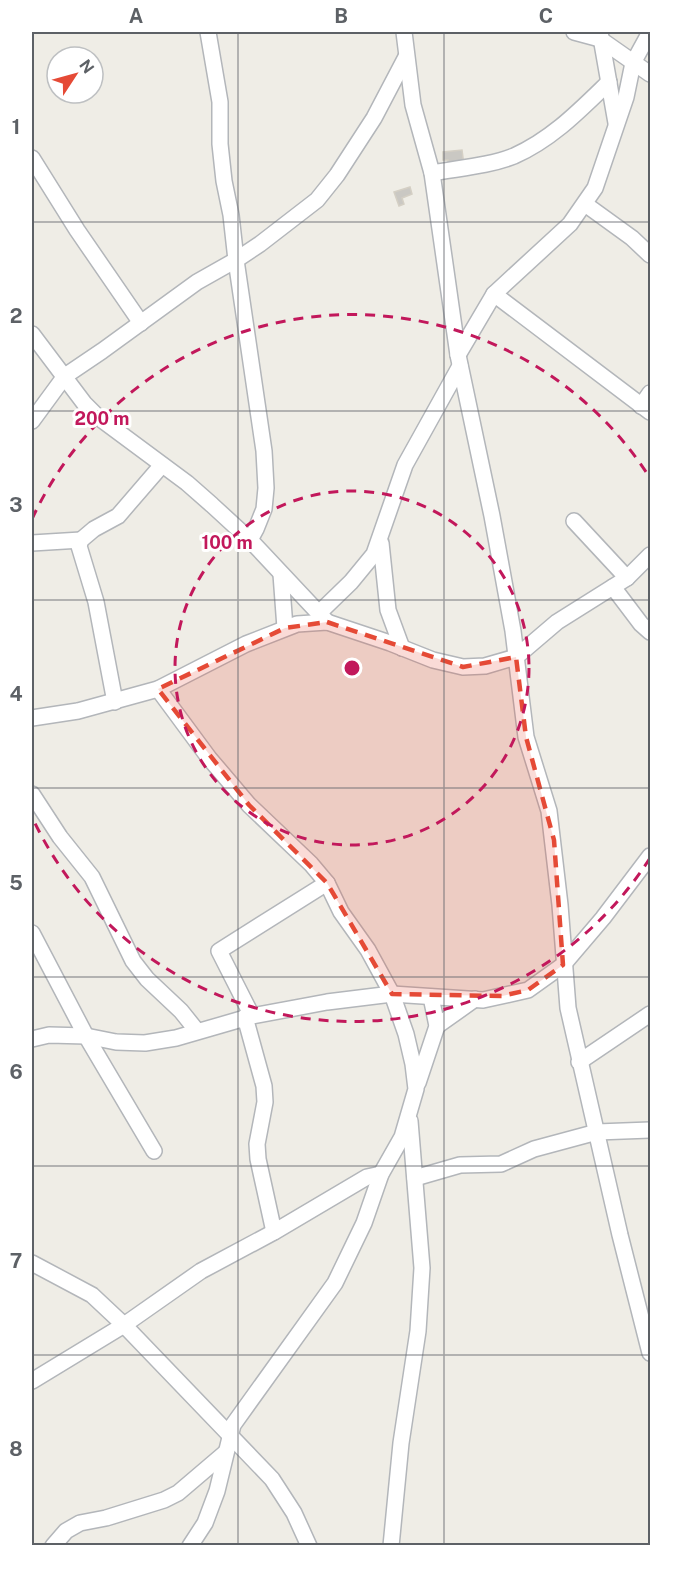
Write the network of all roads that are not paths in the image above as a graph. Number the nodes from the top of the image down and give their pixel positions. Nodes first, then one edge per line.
1 (208, 32) edge
2 (404, 32) edge
3 (574, 32) edge
4 (650, 32) edge
5 (600, 35) edge
6 (406, 57) junction
7 (633, 63) junction
8 (651, 74) edge
9 (609, 82) junction
10 (616, 123) junction
11 (32, 158) edge
12 (432, 173) junction
13 (585, 204) junction
14 (651, 255) edge
15 (236, 260) junction
16 (494, 294) junction
17 (141, 323) junction
18 (32, 334) edge
19 (459, 361) junction
20 (65, 376) junction
21 (651, 393) edge
22 (646, 409) edge
23 (32, 421) edge
24 (162, 465) junction
25 (574, 521) dead end
26 (81, 540) junction
27 (250, 540) junction
28 (381, 540) junction
29 (32, 543) edge
30 (651, 555) edge
31 (281, 574) junction
32 (627, 578) junction
33 (613, 587) junction
34 (323, 617) junction
35 (285, 627) junction
36 (651, 632) edge
37 (402, 648) junction
38 (516, 657) junction
39 (158, 689) junction
40 (116, 702) junction
41 (32, 718) edge
42 (32, 794) edge
43 (37, 815) edge
44 (651, 856) edge
45 (327, 883) junction
46 (32, 933) edge
47 (563, 965) junction
48 (392, 994) junction
49 (432, 997) junction
50 (476, 999) junction
51 (651, 1014) edge
52 (249, 1017) junction
53 (436, 1026) junction
54 (196, 1031) junction
55 (86, 1036) junction
56 (32, 1039) edge
57 (579, 1062) junction
58 (416, 1089) junction
59 (410, 1115) junction
60 (651, 1130) edge
61 (597, 1132) junction
62 (154, 1151) dead end
63 (381, 1174) junction
64 (415, 1178) junction
65 (274, 1233) junction
66 (32, 1263) edge
67 (124, 1325) junction
68 (651, 1353) edge
69 (32, 1380) edge
70 (231, 1438) junction
71 (225, 1453) junction
72 (53, 1545) edge
73 (190, 1545) edge
74 (309, 1545) edge
75 (391, 1545) edge

1 - 15 street
2 - 6 street
3 - 5 street
4 - 7 street
5 - 7 street
5 - 9 street
6 - 12 street
6 - 15 street
7 - 8 street
7 - 10 street
9 - 10 street
9 - 12 street
10 - 13 street
11 - 17 street
12 - 19 street
13 - 14 street
13 - 16 street
15 - 17 street
15 - 27 street
16 - 19 street
16 - 22 street
17 - 20 street
18 - 20 street
19 - 28 street
19 - 38 street
20 - 23 street
20 - 24 street
21 - 22 street
24 - 26 street
24 - 27 street
25 - 32 street
26 - 29 street
26 - 40 street
27 - 31 street
28 - 34 street
28 - 37 street
30 - 32 street
31 - 34 street
31 - 35 street
32 - 33 street
33 - 36 street
33 - 38 street
34 - 35 street
34 - 37 street
35 - 39 street
37 - 38 street
38 - 47 street
39 - 40 street
39 - 45 street
40 - 41 street
42 - 43 street
43 - 54 street
44 - 47 street
45 - 48 street
45 - 52 street
46 - 55 street
47 - 50 street
47 - 57 street
48 - 49 street
48 - 52 street
48 - 58 street
49 - 50 street
49 - 53 street
50 - 53 street
51 - 57 street
52 - 54 street
52 - 65 street
53 - 58 street
54 - 55 street
55 - 56 street
55 - 62 street
57 - 61 street
58 - 59 street
59 - 63 street
59 - 64 street
60 - 61 street
61 - 64 street
61 - 68 street
63 - 65 street
63 - 70 street
64 - 75 street
65 - 67 street
66 - 67 street
67 - 69 street
67 - 70 street
70 - 71 street
70 - 74 street
71 - 72 street
71 - 73 street

